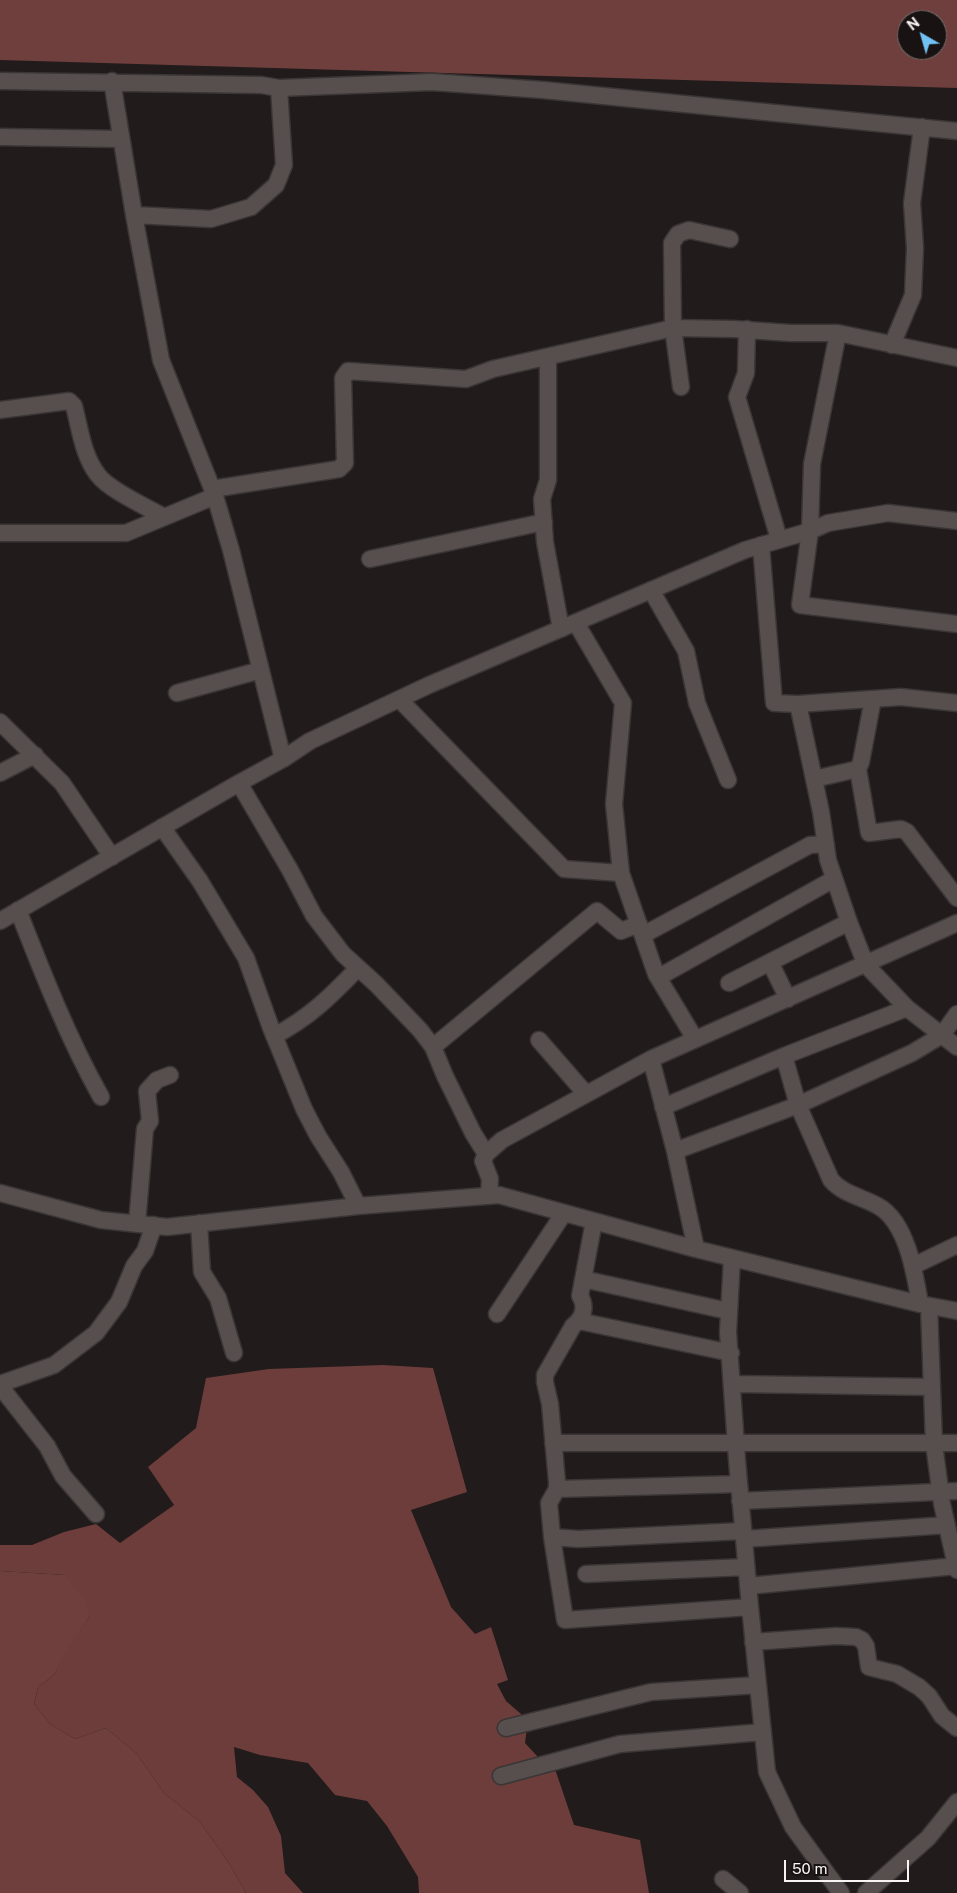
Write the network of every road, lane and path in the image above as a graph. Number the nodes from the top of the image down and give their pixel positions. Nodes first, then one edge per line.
1 (0, 80) edge
2 (112, 82) junction
3 (279, 88) junction
4 (922, 127) junction
5 (957, 131) edge
6 (0, 137) edge
7 (121, 138) junction
8 (134, 215) junction
9 (730, 239) dead end
10 (673, 328) junction
11 (746, 330) junction
12 (838, 333) junction
13 (892, 345) junction
14 (548, 357) junction
15 (957, 358) edge
16 (681, 387) dead end
17 (0, 410) edge
18 (213, 492) junction
19 (164, 517) junction
20 (957, 521) edge
21 (544, 522) junction
22 (810, 531) junction
23 (0, 533) edge
24 (779, 539) junction
25 (761, 545) junction
26 (370, 559) dead end
27 (651, 590) junction
28 (957, 624) edge
29 (568, 626) junction
30 (261, 670) junction
31 (177, 693) dead end
32 (399, 699) junction
33 (874, 699) junction
34 (957, 703) edge
35 (798, 704) junction
36 (0, 722) edge
37 (35, 755) junction
38 (283, 759) junction
39 (858, 769) junction
40 (0, 774) edge
41 (814, 779) junction
42 (728, 780) dead end
43 (239, 783) junction
44 (162, 827) junction
45 (826, 844) junction
46 (112, 857) junction
47 (621, 873) junction
48 (834, 879) junction
49 (957, 898) edge
50 (18, 910) junction
51 (0, 921) edge
52 (849, 922) junction
53 (957, 923) edge
54 (641, 930) junction
55 (770, 962) junction
56 (866, 964) junction
57 (358, 968) junction
58 (659, 977) junction
59 (729, 983) dead end
60 (788, 999) junction
61 (907, 1008) junction
62 (957, 1014) edge
63 (942, 1034) junction
64 (274, 1036) junction
65 (696, 1039) junction
66 (539, 1040) dead end
67 (433, 1047) junction
68 (957, 1047) edge
69 (784, 1056) junction
70 (651, 1059) junction
71 (170, 1075) dead end
72 (586, 1094) junction
73 (101, 1097) dead end
74 (798, 1105) junction
75 (663, 1107) junction
76 (675, 1151) junction
77 (486, 1154) junction
78 (0, 1193) edge
79 (489, 1196) junction
80 (358, 1206) junction
81 (564, 1213) junction
82 (594, 1221) junction
83 (199, 1223) junction
84 (146, 1224) junction
85 (957, 1245) edge
86 (696, 1249) junction
87 (732, 1258) junction
88 (914, 1266) junction
89 (583, 1279) junction
90 (924, 1305) junction
91 (728, 1311) junction
92 (957, 1311) edge
93 (497, 1314) dead end
94 (579, 1321) junction
95 (234, 1353) dead end
96 (731, 1353) junction
97 (733, 1384) junction
98 (0, 1385) edge
99 (932, 1386) junction
100 (736, 1442) junction
101 (553, 1443) junction
102 (957, 1443) edge
103 (934, 1444) junction
104 (739, 1484) junction
105 (557, 1489) junction
106 (940, 1490) junction
107 (957, 1491) edge
108 (740, 1501) junction
109 (96, 1514) dead end
110 (947, 1525) junction
111 (743, 1535) junction
112 (552, 1537) junction
113 (746, 1567) junction
114 (957, 1568) edge
115 (586, 1574) dead end
116 (748, 1586) junction
117 (750, 1607) junction
118 (754, 1642) junction
119 (758, 1685) junction
120 (506, 1728) dead end
121 (957, 1728) edge
122 (763, 1732) junction
123 (501, 1776) dead end
124 (957, 1802) edge
125 (723, 1879) dead end
126 (740, 1893) edge
127 (841, 1893) edge
128 (866, 1893) edge

1 - 2 street
2 - 3 street
2 - 7 street
3 - 4 street
3 - 8 street
4 - 5 street
4 - 13 street
6 - 7 street
7 - 8 street
8 - 18 street
9 - 10 street
10 - 11 street
10 - 14 street
10 - 16 street
11 - 12 street
11 - 24 street
12 - 13 street
12 - 22 street
13 - 15 street
14 - 18 street
14 - 21 street
17 - 19 street
18 - 19 street
18 - 30 street
19 - 23 street
20 - 22 street
21 - 26 street
21 - 29 street
22 - 24 street
22 - 28 street
24 - 25 street
25 - 27 street
25 - 35 street
27 - 29 street
27 - 42 street
29 - 32 street
29 - 47 street
30 - 31 street
30 - 38 street
32 - 38 street
32 - 47 street
33 - 34 street
33 - 35 street
33 - 39 street
35 - 41 street
36 - 37 street
37 - 40 street
37 - 46 street
38 - 43 street
39 - 41 street
39 - 49 street
41 - 45 street
43 - 44 street
43 - 57 street
44 - 46 street
44 - 64 street
45 - 48 street
45 - 54 street
46 - 50 street
47 - 54 street
48 - 52 street
48 - 58 street
50 - 51 street
50 - 73 street
52 - 55 street
52 - 56 street
53 - 56 street
54 - 58 street
54 - 67 street
55 - 59 street
55 - 60 street
56 - 60 street
56 - 61 street
57 - 64 street
57 - 67 street
58 - 65 street
60 - 65 street
61 - 63 street
61 - 69 street
62 - 63 street
63 - 68 street
63 - 74 street
64 - 80 street
65 - 70 street
66 - 72 street
67 - 77 street
69 - 74 street
69 - 75 street
70 - 72 street
70 - 75 street
71 - 84 street
72 - 77 street
74 - 76 street
74 - 88 street
75 - 76 street
76 - 86 street
77 - 79 street
78 - 84 street
79 - 80 street
79 - 81 street
80 - 83 street
81 - 82 street
81 - 93 street
82 - 86 street
82 - 89 street
83 - 84 street
83 - 95 street
84 - 98 street
85 - 88 street
86 - 87 street
87 - 90 street
87 - 91 street
88 - 90 street
89 - 91 street
89 - 94 street
90 - 92 street
90 - 99 street
91 - 96 street
94 - 96 street
94 - 101 street
96 - 97 street
97 - 99 street
97 - 100 street
98 - 109 street
99 - 103 street
100 - 101 street
100 - 103 street
100 - 104 street
101 - 105 street
102 - 103 street
103 - 106 street
104 - 105 street
104 - 108 street
105 - 112 street
106 - 107 street
106 - 108 street
106 - 110 street
108 - 111 street
110 - 111 street
110 - 114 street
111 - 112 street
111 - 113 street
112 - 117 street
113 - 115 street
113 - 116 street
114 - 116 street
116 - 117 street
117 - 118 street
118 - 119 street
118 - 121 street
119 - 120 street
119 - 122 street
122 - 123 street
122 - 127 street
124 - 128 street
125 - 126 street

